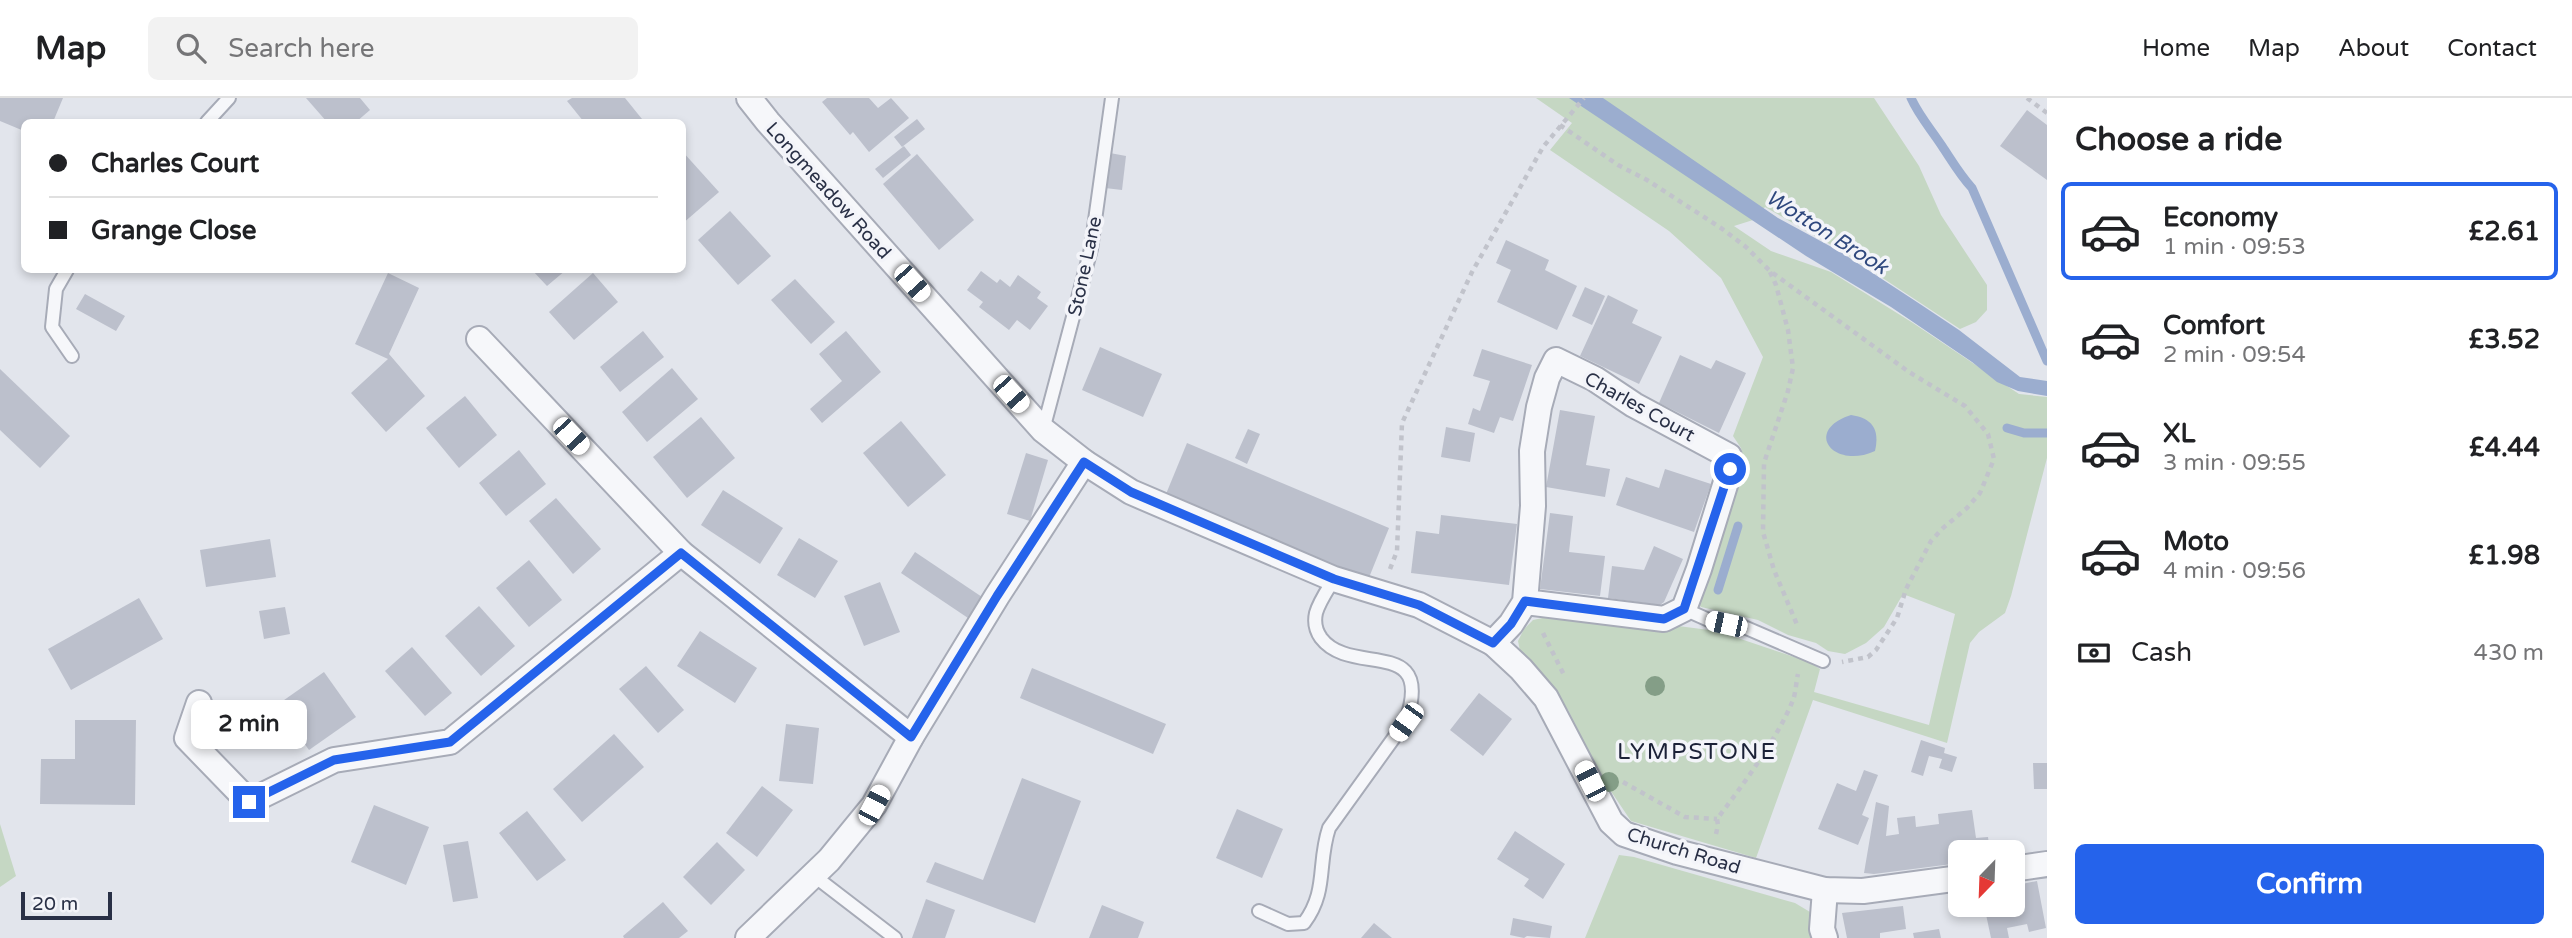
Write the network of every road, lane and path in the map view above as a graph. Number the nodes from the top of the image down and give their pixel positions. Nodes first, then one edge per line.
1 (229, 98) edge
2 (749, 98) edge
3 (1112, 98) edge
4 (1584, 98) edge
5 (2027, 98) edge
6 (2047, 113) edge
7 (210, 119) edge
8 (1560, 125) junction
9 (1770, 271) junction
10 (65, 273) edge
11 (480, 339) dead end
12 (72, 356) dead end
13 (1043, 430) junction
14 (1084, 462) junction
15 (681, 553) junction
16 (1334, 579) junction
17 (1380, 593) junction
18 (1522, 606) junction
19 (1684, 609) junction
20 (1493, 643) junction
21 (1800, 651) junction
22 (1823, 661) dead end
23 (1838, 663) dead end
24 (1566, 680) dead end
25 (199, 703) dead end
26 (911, 737) junction
27 (1617, 779) dead end
28 (1717, 819) junction
29 (1707, 859) junction
30 (2047, 864) edge
31 (2025, 867) edge
32 (813, 875) junction
33 (1948, 880) edge
34 (1825, 890) junction
35 (1259, 911) dead end
36 (748, 938) edge
37 (895, 938) edge
38 (1825, 938) edge

1 - 7 lane
2 - 13 street, Longmeadow Road
3 - 13 lane, Stone Lane
4 - 8 path
5 - 6 path
8 - 9 path
8 - 17 path
9 - 21 path
9 - 23 path
10 - 12 lane
11 - 15 street
13 - 14 street, Longmeadow Road
14 - 16 street, Church Road
14 - 26 street
15 - 25 street
15 - 26 street
16 - 17 street, Church Road
16 - 35 lane
17 - 20 street, Church Road
18 - 19 street
18 - 19 street, Charles Court
18 - 20 street
18 - 24 path
19 - 21 lane
20 - 29 street, Church Road
21 - 22 lane
21 - 28 path
26 - 32 street
27 - 28 path
28 - 29 path
29 - 34 street, Church Road
30 - 31 street
32 - 36 street
32 - 37 lane
33 - 34 street, Church Road
34 - 38 street

